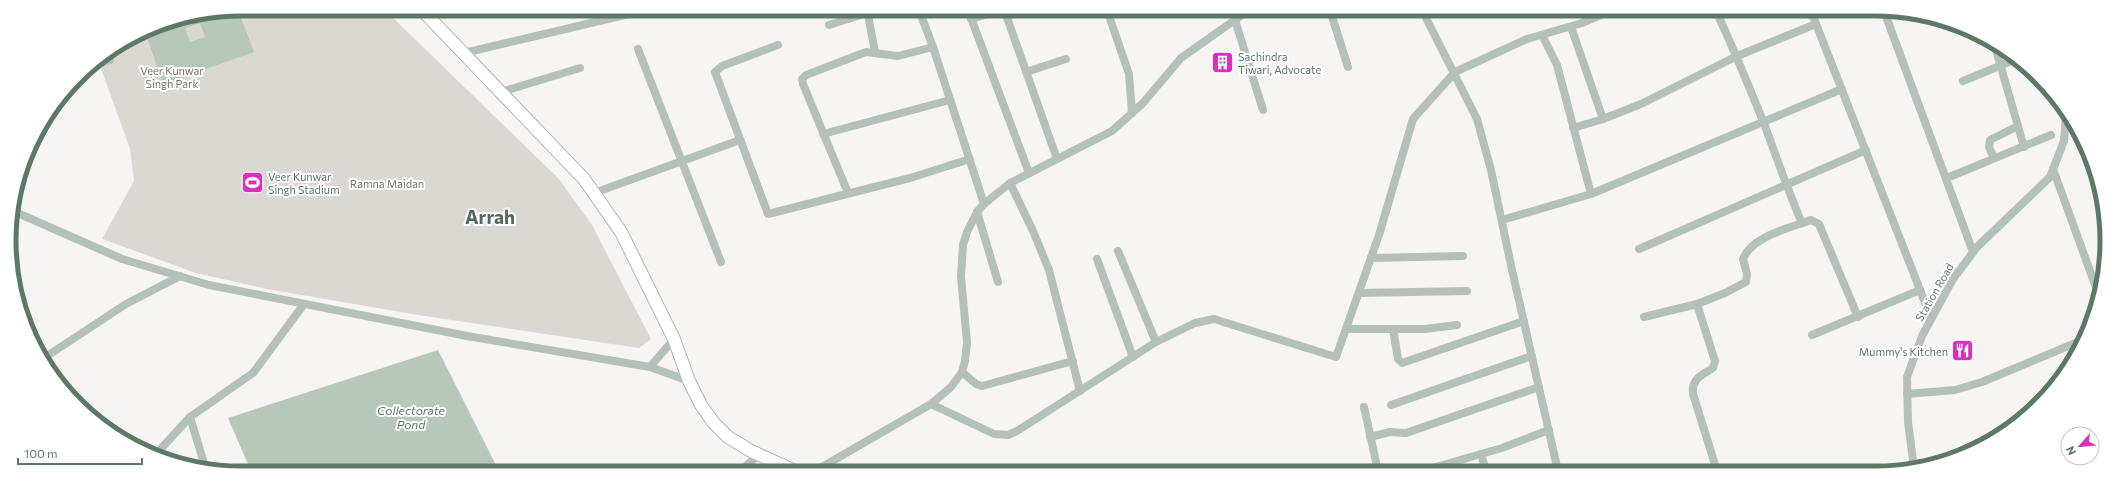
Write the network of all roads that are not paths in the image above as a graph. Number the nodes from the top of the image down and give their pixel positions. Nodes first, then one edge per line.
1 (428, 16) edge
2 (624, 16) edge
3 (855, 16) edge
4 (868, 16) edge
5 (921, 16) edge
6 (970, 16) edge
7 (981, 16) edge
8 (1006, 16) edge
9 (1109, 16) edge
10 (1241, 16) edge
11 (1332, 16) edge
12 (1425, 16) edge
13 (1597, 16) edge
14 (1718, 16) edge
15 (1813, 16) edge
16 (1886, 16) edge
17 (971, 19) junction
18 (1235, 20) junction
19 (1816, 24) junction
20 (829, 25) dead end
21 (1571, 26) junction
22 (1542, 35) junction
23 (778, 45) dead end
24 (933, 47) junction
25 (638, 49) dead end
26 (875, 52) junction
27 (1997, 52) edge
28 (464, 53) junction
29 (1737, 56) junction
30 (1066, 59) dead end
31 (110, 60) dead end
32 (2011, 61) edge
33 (104, 62) edge
34 (2001, 66) junction
35 (1348, 67) dead end
36 (580, 68) dead end
37 (1026, 72) junction
38 (1455, 72) junction
39 (1963, 81) dead end
40 (1842, 89) junction
41 (501, 92) junction
42 (950, 100) junction
43 (1263, 110) dead end
44 (1132, 113) junction
45 (1603, 119) junction
46 (1763, 122) junction
47 (2065, 122) edge
48 (2018, 126) junction
49 (1574, 128) junction
50 (823, 134) junction
51 (2051, 135) dead end
52 (740, 140) junction
53 (2024, 146) junction
54 (1866, 150) junction
55 (1994, 158) junction
56 (970, 159) junction
57 (1057, 159) junction
58 (682, 162) junction
59 (2053, 169) junction
60 (1029, 173) junction
61 (1947, 178) junction
62 (1010, 183) junction
63 (1786, 186) junction
64 (594, 193) junction
65 (848, 193) junction
66 (1591, 194) junction
67 (984, 204) junction
68 (977, 212) junction
69 (18, 213) edge
70 (1502, 220) junction
71 (1802, 223) junction
72 (1639, 249) dead end
73 (1118, 251) dead end
74 (1973, 252) junction
75 (1463, 256) dead end
76 (1370, 258) junction
77 (1097, 259) dead end
78 (721, 262) dead end
79 (180, 276) junction
80 (998, 282) dead end
81 (2096, 286) edge
82 (1920, 290) junction
83 (1467, 291) dead end
84 (1359, 293) junction
85 (304, 304) junction
86 (1697, 304) junction
87 (1644, 317) dead end
88 (1858, 317) junction
89 (1931, 318) junction
90 (1524, 321) junction
91 (1456, 325) dead end
92 (1393, 329) junction
93 (1346, 330) junction
94 (1812, 335) dead end
95 (674, 338) junction
96 (1156, 342) junction
97 (2076, 343) edge
98 (47, 356) edge
99 (1532, 356) junction
100 (1133, 357) junction
101 (1073, 361) junction
102 (650, 367) junction
103 (962, 372) junction
104 (689, 381) junction
105 (1539, 387) junction
106 (1080, 391) junction
107 (1907, 394) junction
108 (931, 404) junction
109 (1391, 404) dead end
110 (1364, 407) dead end
111 (190, 417) junction
112 (1549, 430) junction
113 (1370, 438) junction
114 (159, 451) edge
115 (759, 454) junction
116 (1481, 454) junction
117 (204, 463) edge
118 (1913, 463) edge
119 (746, 466) edge
120 (784, 466) edge
121 (824, 466) edge
122 (1377, 466) edge
123 (1439, 466) edge
124 (1485, 466) edge
125 (1557, 466) edge
126 (1715, 466) edge

1 - 28 street
2 - 28 street
3 - 20 street
4 - 26 street
5 - 24 street
6 - 17 street
7 - 17 street
8 - 37 street
9 - 44 street
10 - 18 street
11 - 35 street
12 - 38 street
13 - 21 street
14 - 29 street
15 - 19 street
16 - 61 street
17 - 60 street
18 - 43 street
18 - 44 street
19 - 29 street
19 - 40 street
21 - 22 street
21 - 45 street
22 - 38 street
22 - 49 street
23 - 52 street
24 - 26 street
24 - 42 street
25 - 58 street
26 - 50 street
27 - 34 street
28 - 41 street
29 - 45 street
29 - 46 street
30 - 37 street
31 - 33 street
32 - 34 street
34 - 39 street
34 - 48 street
36 - 41 street
37 - 57 street
38 - 70 street
38 - 76 street
40 - 46 street
40 - 54 street
41 - 64 street
42 - 50 street
42 - 56 street
44 - 57 street
45 - 49 street
46 - 63 street
46 - 66 street
47 - 59 street, Station Road
48 - 53 street
48 - 55 street
49 - 66 street
50 - 65 street
51 - 53 street
52 - 58 street
52 - 65 street
53 - 55 street
54 - 63 street
54 - 82 street
55 - 61 street
56 - 65 street
56 - 67 street
57 - 60 street
58 - 64 street
58 - 78 street
59 - 74 street, Station Road
59 - 81 street
60 - 62 street
61 - 74 street
62 - 67 street
62 - 101 street
63 - 71 street
63 - 72 street
64 - 95 street
66 - 70 street
67 - 68 street
68 - 80 street
68 - 103 street
69 - 79 street
70 - 90 street
71 - 86 street
71 - 88 street
73 - 96 street
74 - 89 street, Station Road
75 - 76 street
76 - 84 street
77 - 100 street
79 - 85 street
79 - 98 street
82 - 88 street
82 - 89 street
83 - 84 street
84 - 93 street
85 - 102 street
85 - 111 street
86 - 87 street
86 - 126 street
88 - 94 street
89 - 107 street, Station Road
90 - 92 street
90 - 99 street
91 - 92 street
92 - 93 street
93 - 96 street
95 - 102 street
95 - 104 street
96 - 100 street
97 - 107 street
99 - 105 street
99 - 109 street
100 - 106 street
101 - 103 street
101 - 106 street
102 - 104 street
103 - 108 street
104 - 115 street
105 - 112 street
105 - 113 street
106 - 108 street
107 - 118 street, Station Road
108 - 121 street
110 - 113 street
111 - 114 street
111 - 117 street
112 - 116 street
112 - 125 street
113 - 122 street
115 - 119 street
115 - 120 street
116 - 123 street
116 - 124 street

